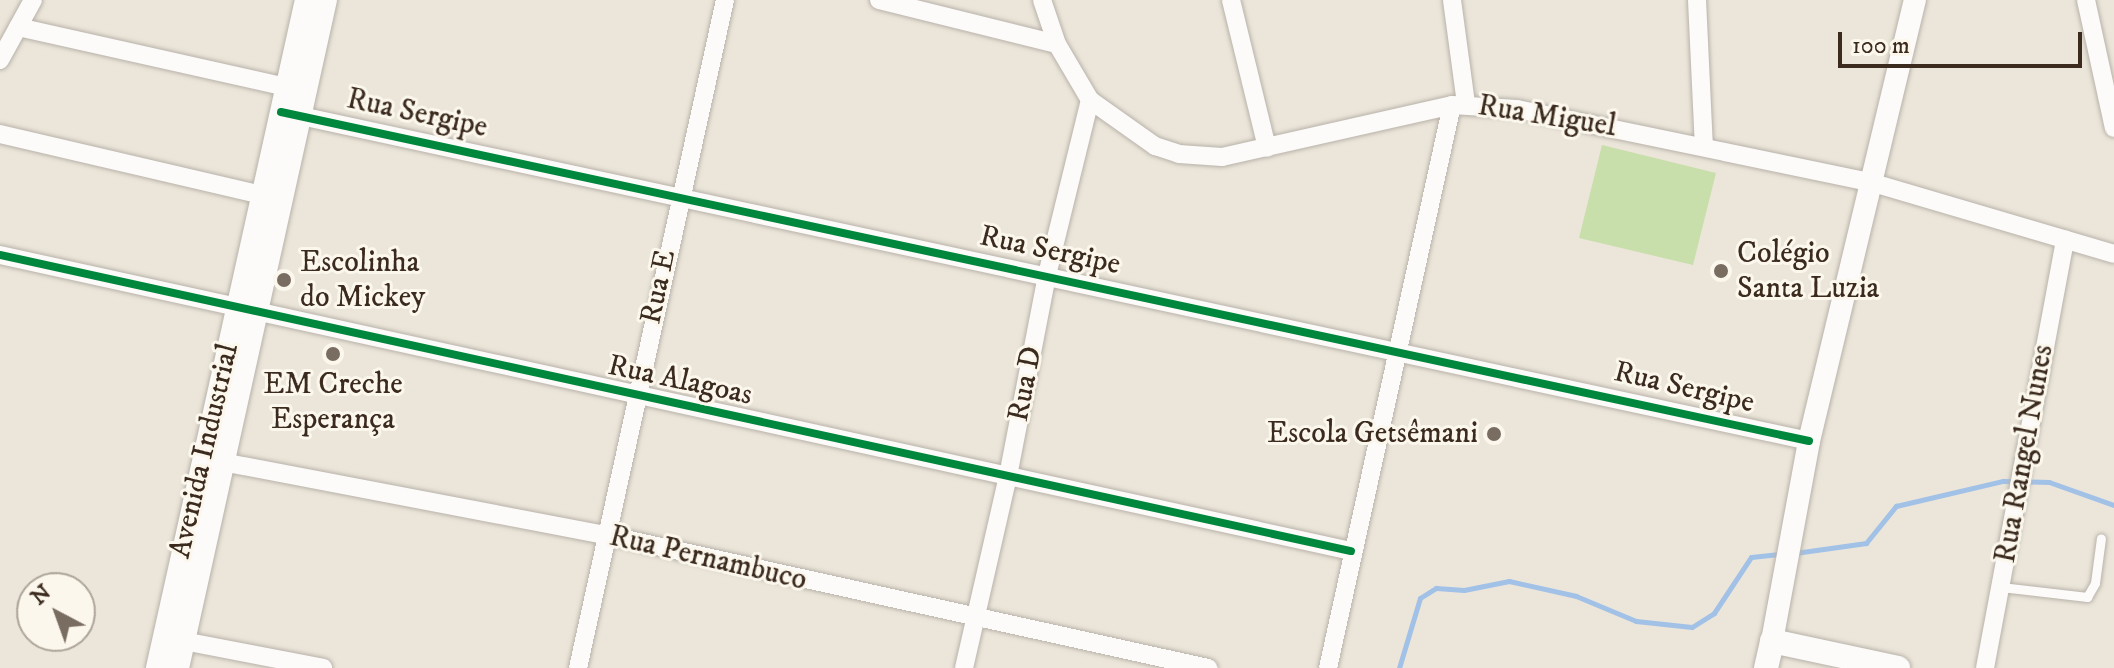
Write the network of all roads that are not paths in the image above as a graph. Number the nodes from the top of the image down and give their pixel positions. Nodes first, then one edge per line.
1 (33, 0) edge
2 (306, 0) edge
3 (326, 0) edge
4 (725, 0) edge
5 (879, 0) edge
6 (1042, 0) edge
7 (1231, 0) edge
8 (1452, 0) edge
9 (1697, 0) edge
10 (1915, 0) edge
11 (2086, 0) edge
12 (18, 27) junction
13 (1057, 44) junction
14 (0, 60) edge
15 (286, 87) junction
16 (1090, 100) junction
17 (1459, 105) junction
18 (292, 113) junction
19 (2114, 128) edge
20 (0, 134) edge
21 (1704, 147) junction
22 (1267, 148) junction
23 (1873, 183) junction
24 (263, 195) junction
25 (678, 199) junction
26 (2065, 239) junction
27 (2114, 254) edge
28 (0, 255) edge
29 (1047, 275) junction
30 (238, 304) junction
31 (261, 310) junction
32 (1396, 349) junction
33 (635, 397) junction
34 (1809, 441) junction
35 (216, 460) junction
36 (1008, 476) junction
37 (607, 535) junction
38 (2101, 538) dead end
39 (1351, 551) junction
40 (2001, 587) junction
41 (978, 619) junction
42 (174, 639) junction
43 (1772, 641) junction
44 (157, 668) edge
45 (178, 668) edge
46 (323, 668) edge
47 (578, 668) edge
48 (964, 668) edge
49 (1208, 668) edge
50 (1328, 668) edge
51 (1766, 668) edge
52 (1898, 668) edge
53 (1985, 668) edge

1 - 12 street
2 - 15 street, Avenida Industrial
3 - 18 street, Avenida Industrial
4 - 25 street, Rua E
5 - 13 street
6 - 13 street, Rua Miguel
7 - 22 street
8 - 17 street
9 - 21 street
10 - 23 street
11 - 19 street
12 - 14 street
12 - 15 street
13 - 16 street, Rua Miguel
15 - 18 street, Avenida Industrial
16 - 22 street, Rua Miguel
16 - 29 street, Rua D
17 - 21 street, Rua Miguel
17 - 22 street, Rua Miguel
17 - 32 street
18 - 24 street, Avenida Industrial
18 - 25 street, Rua Sergipe
18 - 31 street, Avenida Industrial
20 - 24 street
21 - 23 street, Rua Miguel
23 - 26 street, Rua Miguel
23 - 34 street
24 - 30 street, Avenida Industrial
25 - 29 street, Rua Sergipe
25 - 33 street, Rua E
26 - 27 street, Rua Miguel
26 - 40 street, Rua Rangel Nunes
28 - 30 street, Rua Alagoas
29 - 32 street, Rua Sergipe
29 - 36 street, Rua D
30 - 31 street, Rua Alagoas
30 - 35 street, Avenida Industrial
31 - 33 street, Rua Alagoas
31 - 35 street, Avenida Industrial
32 - 34 street, Rua Sergipe
32 - 39 street
33 - 36 street, Rua Alagoas
33 - 37 street, Rua E
34 - 43 street
35 - 37 street, Rua Pernambuco
35 - 42 street, Avenida Industrial
36 - 39 street, Rua Alagoas
36 - 41 street, Rua D
37 - 41 street, Rua Pernambuco
37 - 47 street, Rua E
38 - 40 lane
39 - 50 street
40 - 53 street, Rua Rangel Nunes
41 - 48 street, Rua D
41 - 49 street, Rua Pernambuco
42 - 44 street, Avenida Industrial
42 - 45 street, Avenida Industrial
42 - 46 street
43 - 51 main road
43 - 52 main road

